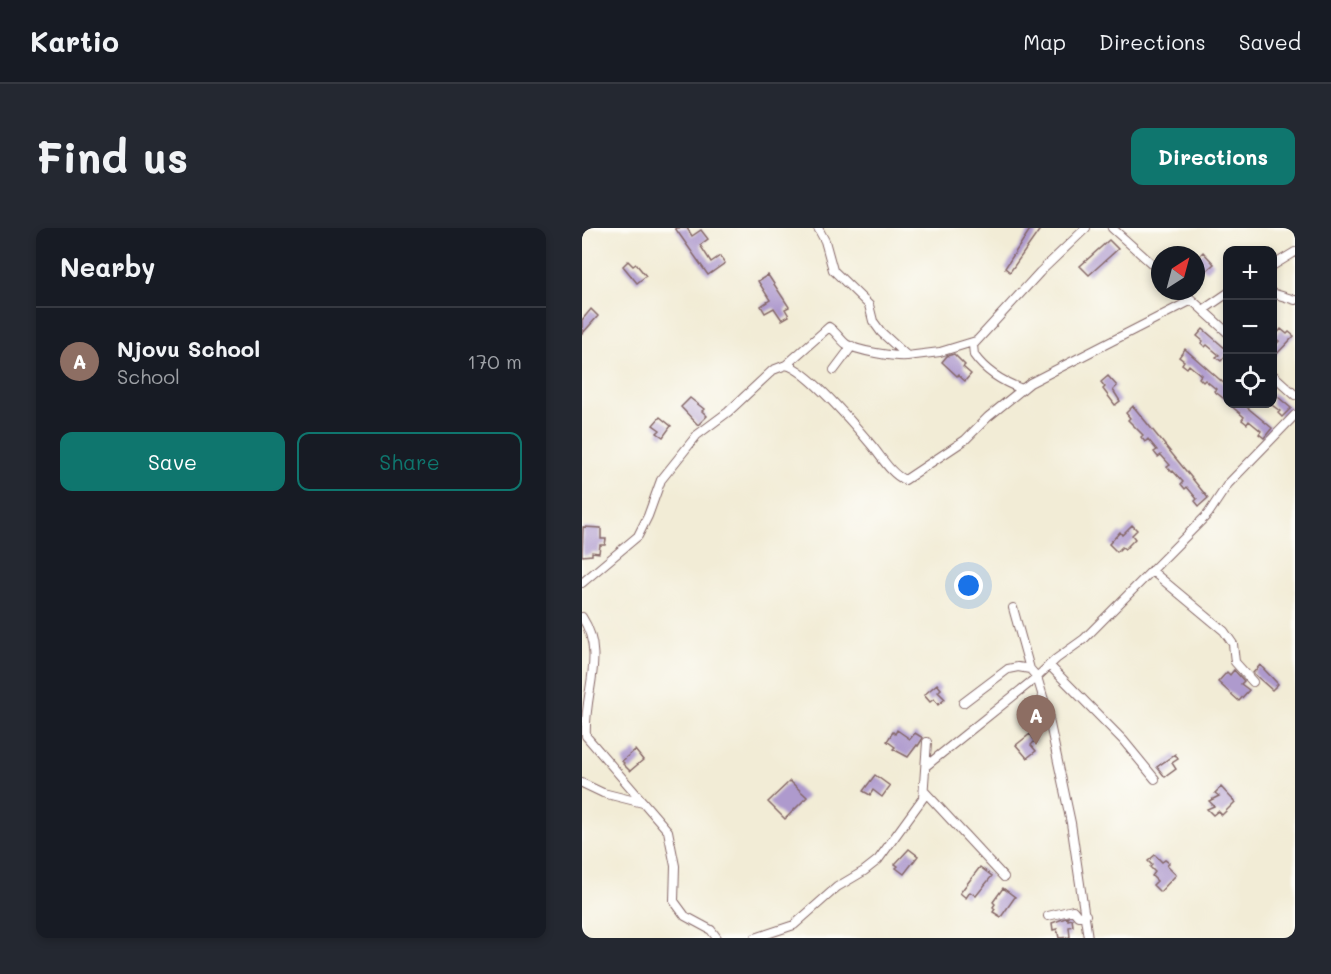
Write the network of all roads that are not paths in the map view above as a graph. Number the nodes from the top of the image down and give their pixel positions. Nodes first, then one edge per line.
1 (818, 228) edge
2 (1086, 228) edge
3 (1112, 228) edge
4 (1295, 252) edge
5 (1151, 263) edge
6 (1277, 263) edge
7 (1277, 295) edge
8 (1223, 296) edge
9 (1192, 300) joint
10 (1295, 300) edge
11 (1203, 310) junction
12 (1223, 329) edge
13 (976, 341) junction
14 (852, 346) junction
15 (907, 356) junction
16 (786, 365) junction
17 (834, 370) dead end
18 (1277, 379) edge
19 (1022, 389) junction
20 (1295, 395) edge
21 (1295, 416) edge
22 (1152, 571) junction
23 (582, 583) edge
24 (1013, 608) dead end
25 (582, 617) edge
26 (1049, 665) junction
27 (1030, 669) junction
28 (1037, 677) junction
29 (1253, 682) dead end
30 (963, 703) dead end
31 (584, 736) edge
32 (927, 742) dead end
33 (926, 766) junction
34 (1155, 779) dead end
35 (582, 783) edge
36 (925, 792) junction
37 (644, 803) junction
38 (1004, 878) dead end
39 (1086, 915) junction
40 (1048, 916) dead end
41 (717, 938) edge
42 (755, 938) edge
43 (1088, 938) edge

1 - 15 street
2 - 13 street
3 - 5 street
4 - 6 street
7 - 10 street
8 - 11 street
9 - 11 street
9 - 19 street
11 - 12 street
13 - 15 street
13 - 19 street
14 - 15 street
14 - 16 street
14 - 17 street
16 - 19 street
16 - 23 street
18 - 20 street
21 - 22 street
22 - 26 street
22 - 29 street
24 - 27 street
25 - 31 street
26 - 28 street
26 - 34 street
27 - 28 street
27 - 30 street
28 - 33 street
28 - 39 street
31 - 37 street
32 - 33 street
33 - 36 street
35 - 37 street
36 - 38 street
36 - 42 street
37 - 41 street
39 - 40 street
39 - 43 street

